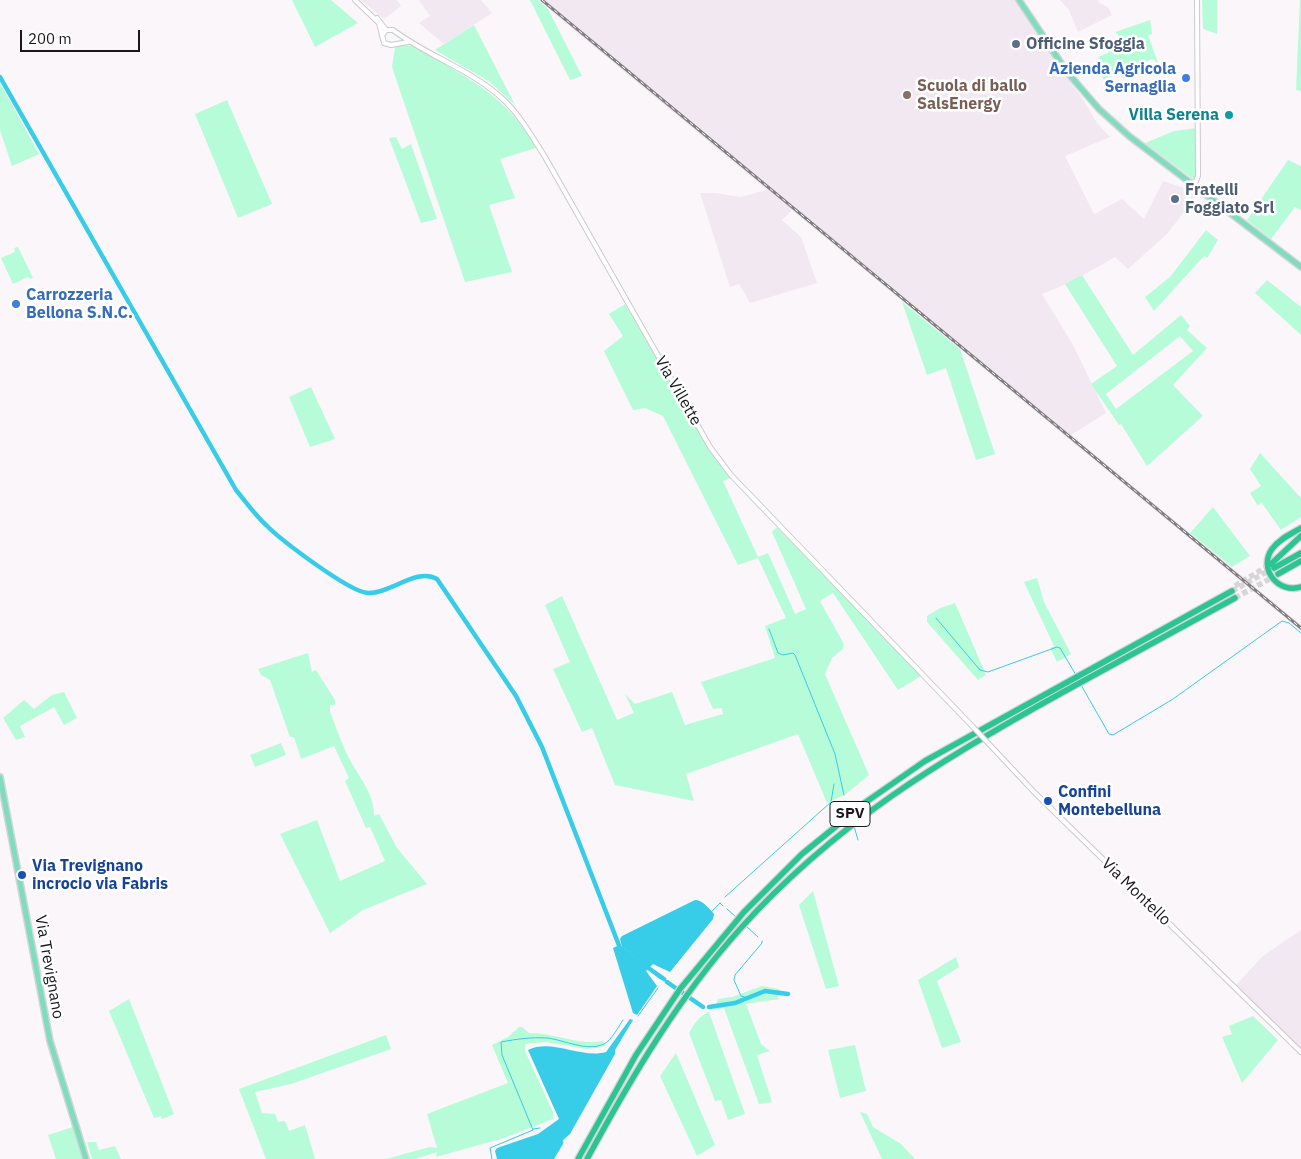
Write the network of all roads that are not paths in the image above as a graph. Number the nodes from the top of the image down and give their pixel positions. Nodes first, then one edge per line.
1 (355, 0) edge
2 (1019, 0) edge
3 (1197, 0) edge
4 (374, 16) junction
5 (386, 30) junction
6 (397, 34) junction
7 (382, 36) junction
8 (396, 42) junction
9 (410, 42) junction
10 (1194, 186) junction
11 (1301, 267) edge
12 (1301, 528) edge
13 (1301, 536) edge
14 (1301, 553) edge
15 (1301, 561) edge
16 (1278, 574) tunnel mouth
17 (1301, 588) edge
18 (1231, 590) tunnel mouth
19 (1235, 598) tunnel mouth
20 (974, 728) joint
21 (0, 777) edge
22 (1301, 1052) edge
23 (86, 1159) edge
24 (578, 1159) edge
25 (587, 1159) edge

1 - 4 street, Via Villette
2 - 10 main road
3 - 10 street
4 - 5 street, Via Villette
4 - 7 street, Via Villette
5 - 6 street, Via Villette
5 - 7 street
6 - 8 street
6 - 9 street, Via Villette
7 - 8 street
8 - 9 street
9 - 20 street, Via Villette
10 - 11 main road
12 - 17 highway
13 - 14 highway
15 - 16 highway
18 - 24 highway, SPV
19 - 25 highway, SPV
20 - 22 street, Via Montello, bridge
21 - 23 main road, Via Trevignano

